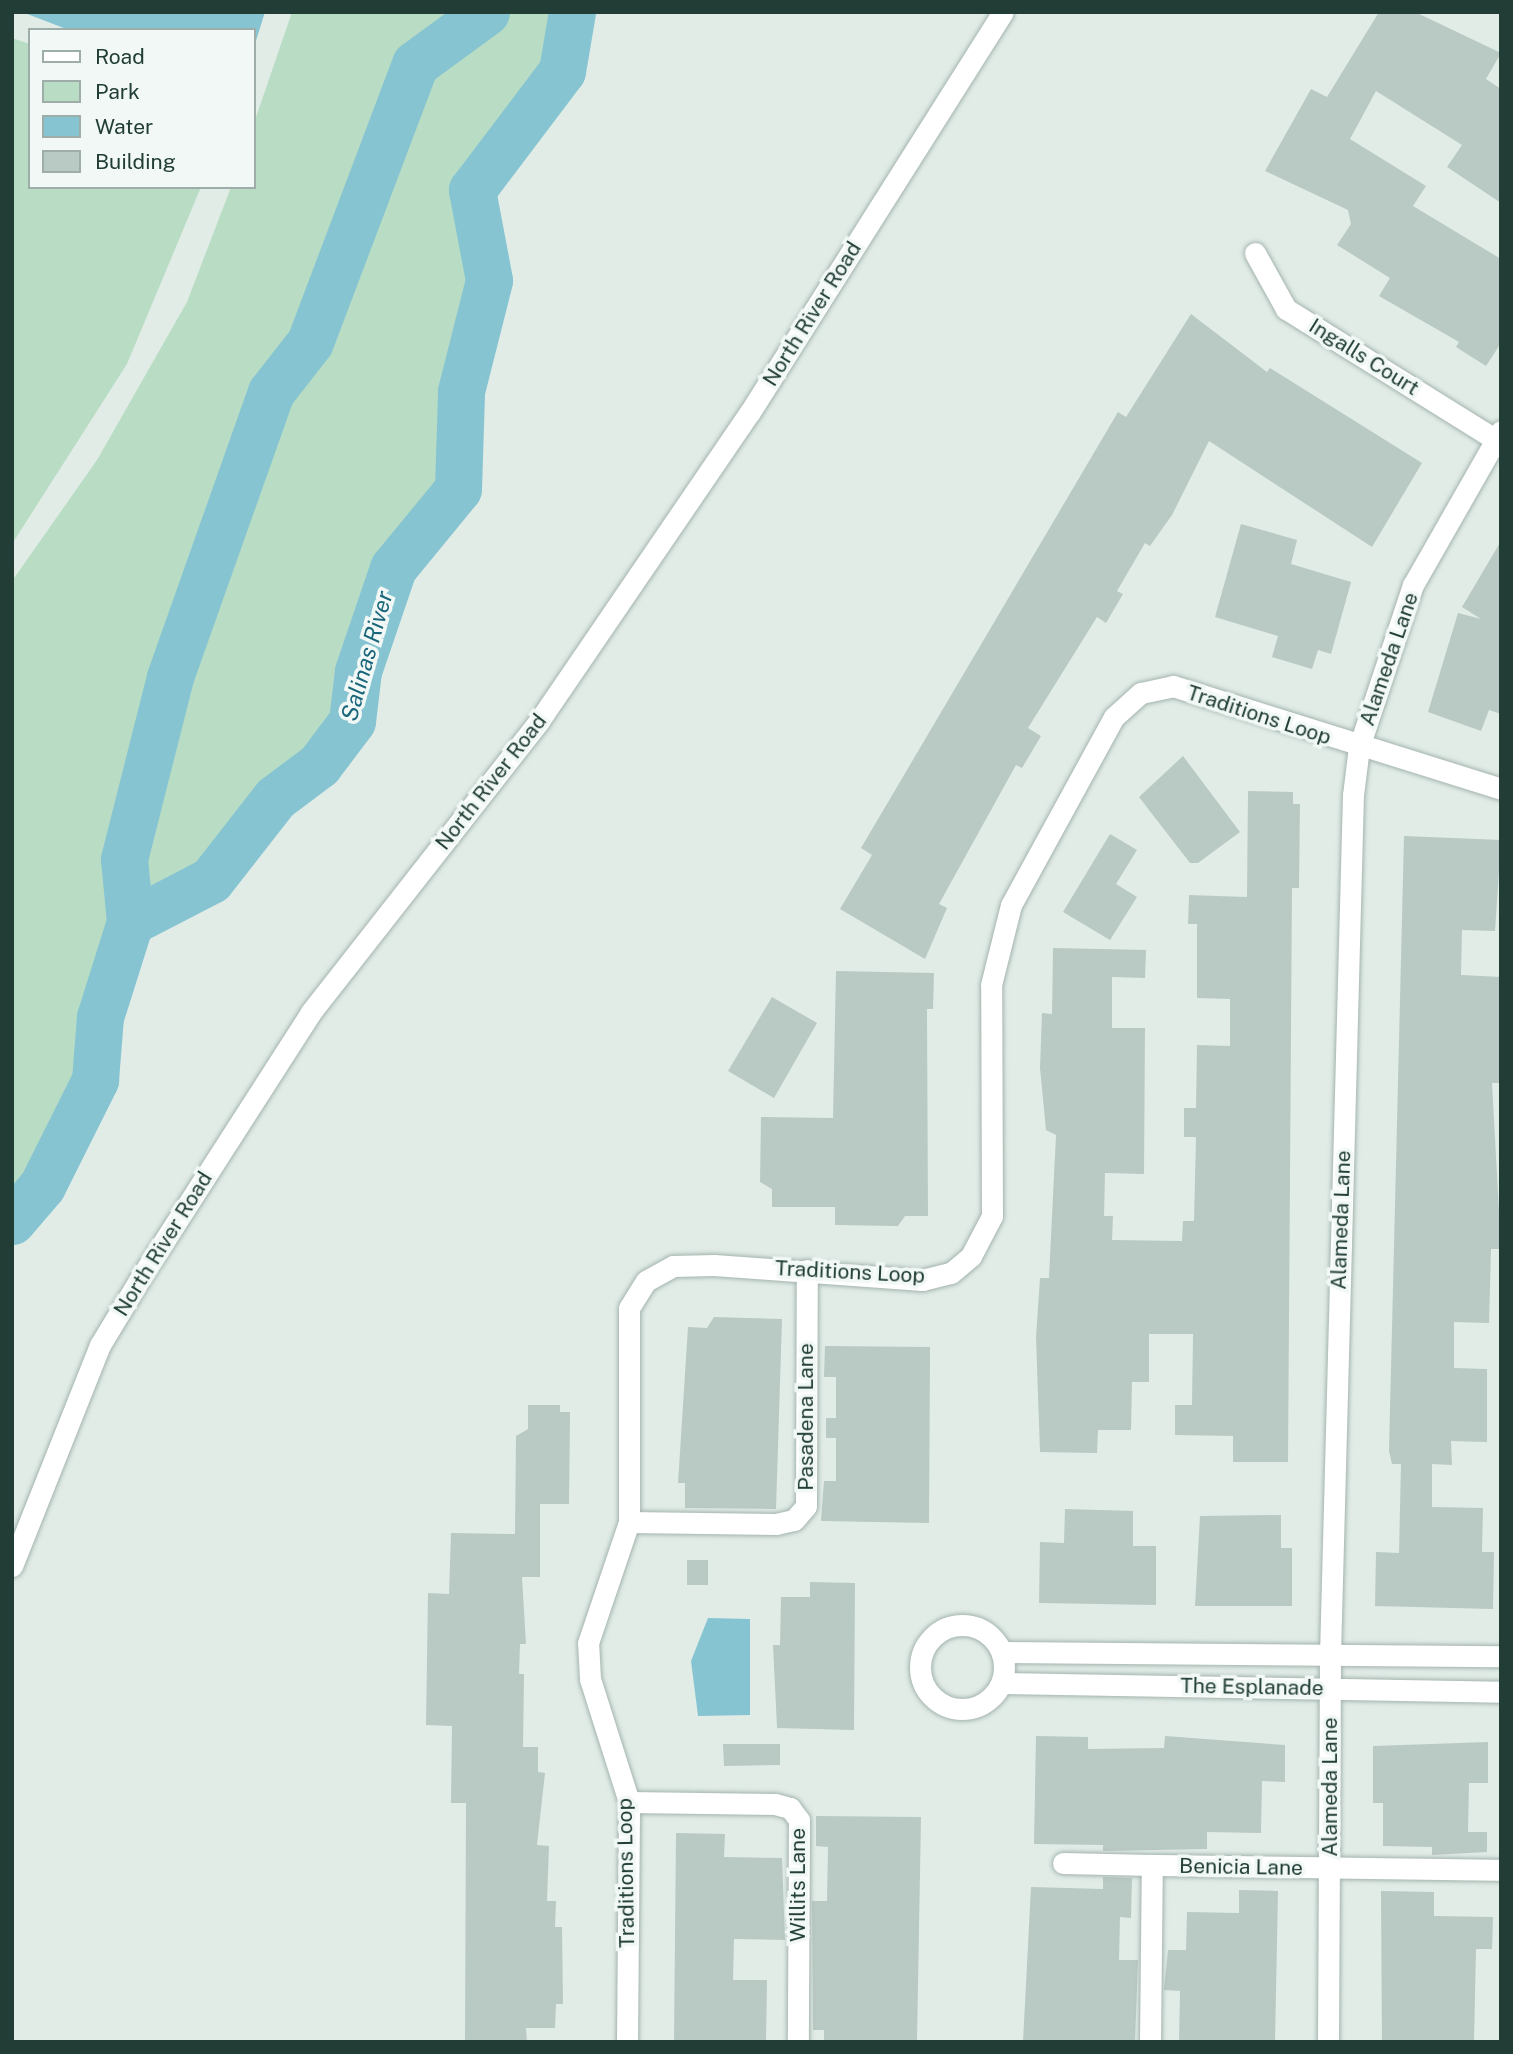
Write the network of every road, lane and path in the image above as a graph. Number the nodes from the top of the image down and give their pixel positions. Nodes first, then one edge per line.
1 (1003, 12) edge
2 (1255, 253) dead end
3 (1498, 435) edge
4 (1359, 747) junction
5 (1501, 789) edge
6 (807, 1270) junction
7 (629, 1522) junction
8 (12, 1566) edge
9 (1003, 1652) junction
10 (1330, 1655) junction
11 (1501, 1656) edge
12 (1003, 1683) junction
13 (1330, 1688) junction
14 (1501, 1692) edge
15 (629, 1802) junction
16 (1063, 1863) dead end
17 (1152, 1865) junction
18 (1330, 1870) junction
19 (1501, 1870) edge
20 (627, 2042) edge
21 (798, 2042) edge
22 (1150, 2042) edge
23 (1328, 2042) edge

1 - 8 street, North River Road
2 - 3 street, Ingalls Court
3 - 4 street, Alameda Lane
4 - 5 street, Traditions Loop
4 - 6 street, Traditions Loop
4 - 10 street, Alameda Lane
6 - 7 street, Traditions Loop
6 - 7 street, Pasadena Lane
7 - 15 street, Traditions Loop
9 - 10 street, The Esplanade
9 - 12 street
9 - 12 street
10 - 11 street, The Esplanade
10 - 13 street, Alameda Lane
12 - 13 street, The Esplanade
13 - 14 street, The Esplanade
13 - 18 street, Alameda Lane
15 - 20 street, Traditions Loop
15 - 21 street, Willits Lane
16 - 17 street, Benicia Lane
17 - 18 street, Benicia Lane
17 - 22 street, Benicia Lane
18 - 19 street, Benicia Lane
18 - 23 street, Alameda Lane

